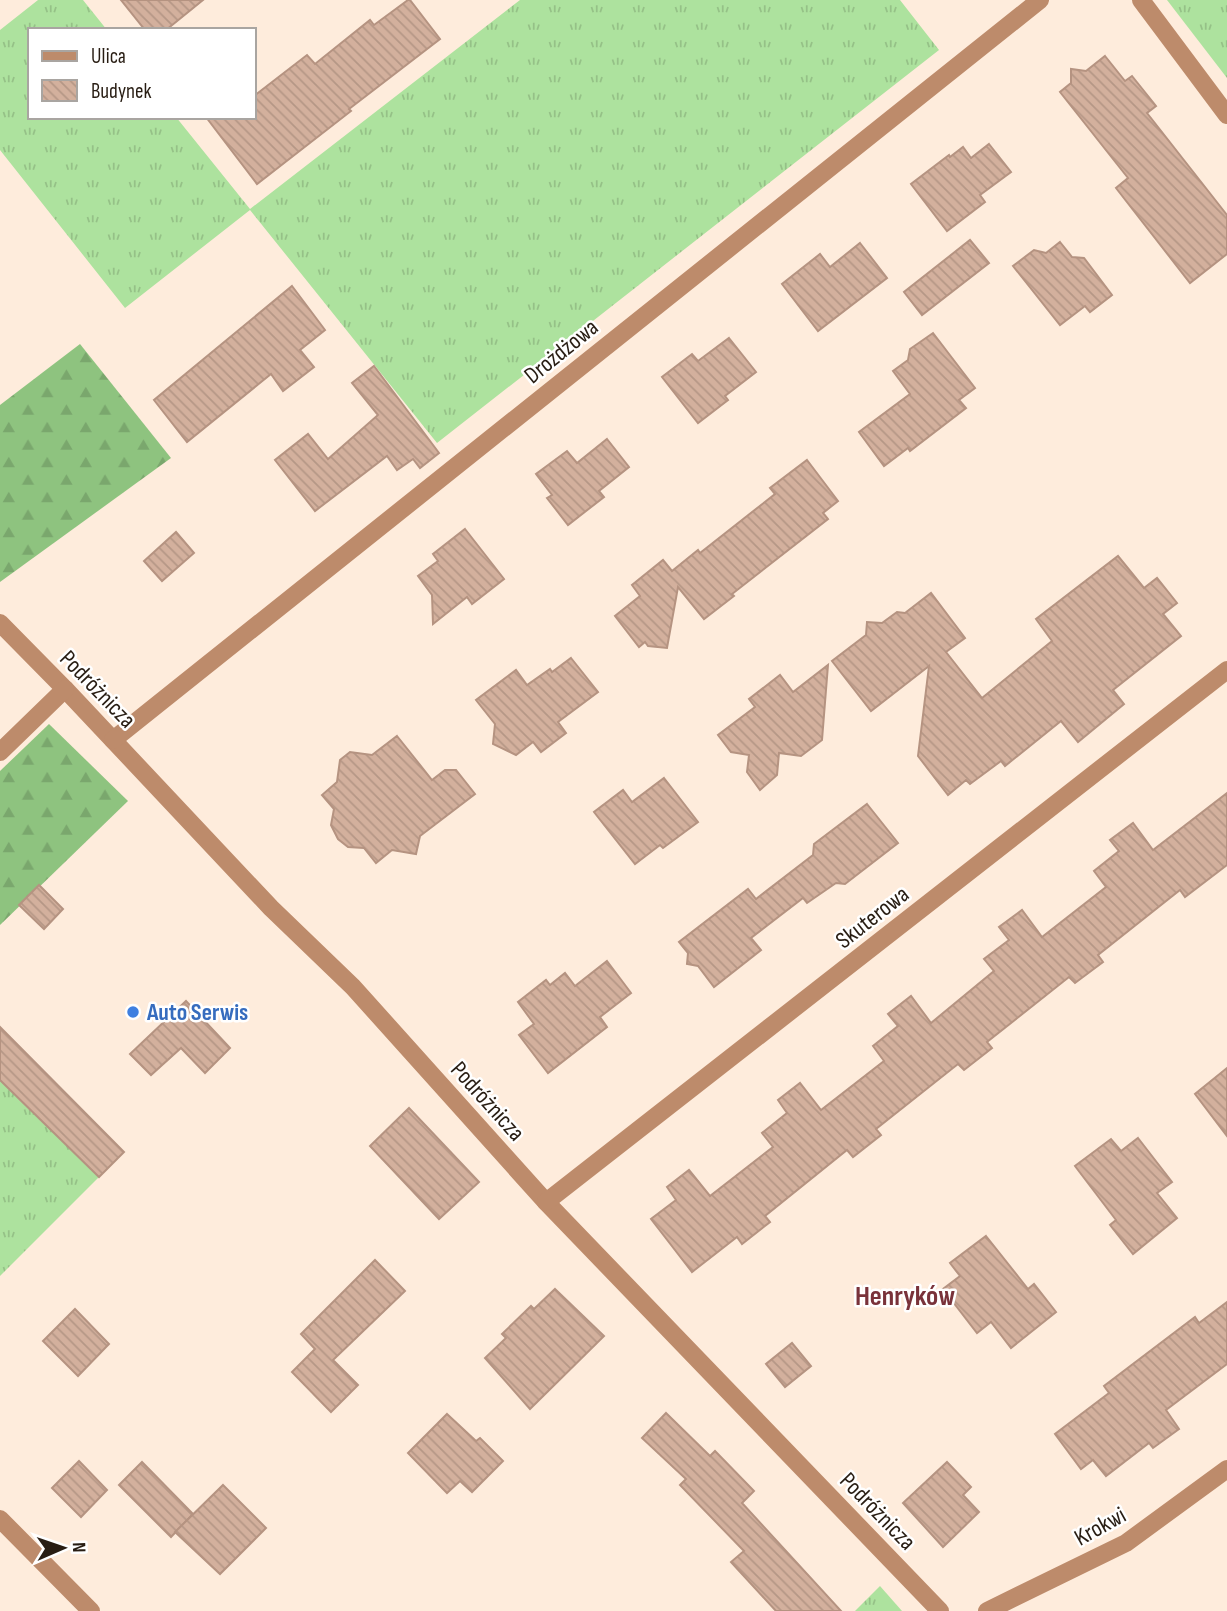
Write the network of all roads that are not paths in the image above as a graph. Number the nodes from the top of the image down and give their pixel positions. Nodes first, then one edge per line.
1 (1040, 0) edge
2 (1141, 0) edge
3 (1227, 115) edge
4 (0, 623) edge
5 (1227, 670) edge
6 (65, 689) junction
7 (113, 740) junction
8 (0, 752) edge
9 (546, 1202) junction
10 (1227, 1469) edge
11 (0, 1519) edge
12 (91, 1611) edge
13 (940, 1611) edge
14 (987, 1611) edge

1 - 7 street, Drożdżowa
2 - 3 street
4 - 6 street, Podróżnicza
5 - 9 street, Skuterowa
6 - 7 street, Podróżnicza
6 - 8 street
7 - 9 street, Podróżnicza
9 - 13 street, Podróżnicza
10 - 14 street, Krokwi
11 - 12 street

